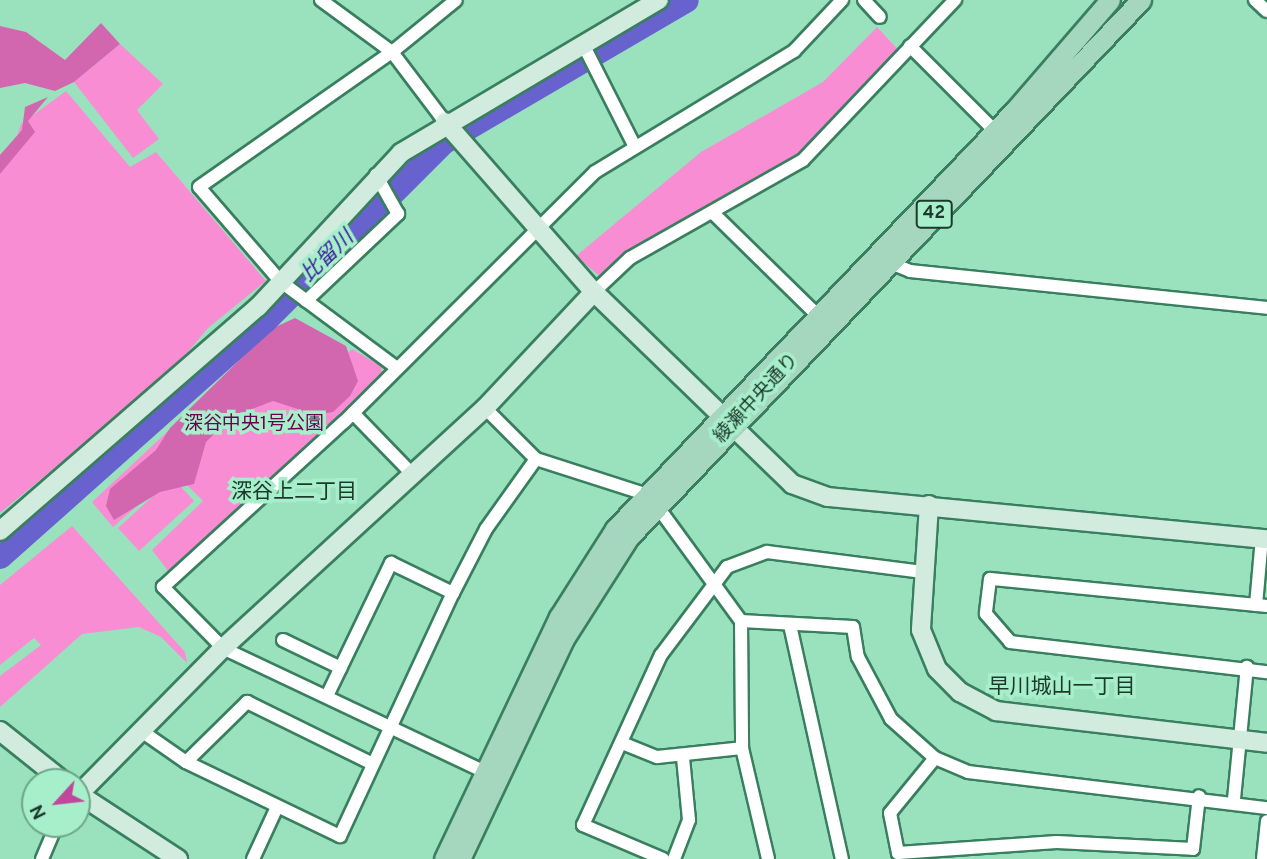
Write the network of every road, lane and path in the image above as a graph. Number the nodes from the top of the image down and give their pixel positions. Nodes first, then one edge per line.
1 (321, 0) edge
2 (456, 0) edge
3 (659, 0) edge
4 (842, 0) edge
5 (864, 0) edge
6 (955, 0) edge
7 (1110, 0) edge
8 (1140, 0) edge
9 (1255, 0) edge
10 (1267, 11) edge
11 (880, 17) dead end
12 (910, 46) junction
13 (586, 51) junction
14 (392, 52) junction
15 (989, 125) dead end
16 (453, 131) junction
17 (634, 145) junction
18 (376, 175) junction
19 (712, 212) junction
20 (538, 228) junction
21 (888, 262) junction
22 (286, 285) junction
23 (594, 292) junction
24 (303, 299) junction
25 (1267, 308) edge
26 (816, 314) junction
27 (397, 368) junction
28 (485, 408) junction
29 (353, 413) junction
30 (724, 423) junction
31 (536, 459) junction
32 (414, 476) junction
33 (651, 500) junction
34 (929, 505) junction
35 (0, 531) edge
36 (1264, 539) edge
37 (923, 572) junction
38 (714, 582) junction
39 (453, 593) junction
40 (1261, 605) edge
41 (741, 621) junction
42 (790, 625) junction
43 (283, 640) dead end
44 (223, 648) junction
45 (1247, 667) junction
46 (341, 668) junction
47 (1267, 672) edge
48 (327, 696) junction
49 (389, 729) junction
50 (0, 730) edge
51 (140, 730) junction
52 (1240, 737) junction
53 (622, 743) junction
54 (1267, 743) edge
55 (742, 748) junction
56 (683, 758) junction
57 (935, 758) junction
58 (374, 761) junction
59 (186, 762) junction
60 (47, 768) edge
61 (91, 781) edge
62 (483, 790) junction
63 (1199, 796) junction
64 (1234, 799) junction
65 (91, 803) edge
66 (276, 807) junction
67 (1267, 808) edge
68 (1267, 821) edge
69 (51, 838) edge
70 (42, 859) edge
71 (178, 859) edge
72 (253, 859) edge
73 (444, 859) edge
74 (460, 859) edge
75 (663, 859) edge
76 (674, 859) edge
77 (768, 859) edge
78 (842, 859) edge
79 (1263, 859) edge

1 - 14 street
2 - 14 street
3 - 13 street
4 - 17 street
5 - 11 street
6 - 12 street
7 - 26 main road, 綾瀬中央通り / 42
8 - 21 main road, 綾瀬中央通り / 42
9 - 10 street
12 - 15 street
12 - 19 street
13 - 16 street
13 - 17 street
14 - 16 street
14 - 22 street
16 - 18 street
16 - 20 street
17 - 20 street
18 - 22 street
18 - 24 street
19 - 23 street
19 - 26 street
20 - 23 street
20 - 27 street
21 - 25 street
21 - 30 main road, 綾瀬中央通り / 42
22 - 24 street
22 - 35 street
23 - 28 street
23 - 30 street
24 - 27 street
26 - 30 main road, 綾瀬中央通り / 42
27 - 29 street
28 - 31 street
28 - 32 street
29 - 32 street
29 - 44 street
30 - 33 main road, 綾瀬中央通り / 42
30 - 34 street
31 - 33 street
31 - 39 street
32 - 44 street
33 - 38 street
33 - 62 main road, 綾瀬中央通り / 42
34 - 36 street
34 - 37 street
36 - 40 street
37 - 38 street
37 - 52 street
38 - 41 street
38 - 53 street
39 - 46 street
39 - 49 street
40 - 45 street
41 - 42 street
41 - 55 street
42 - 57 street
42 - 78 street
43 - 46 street
44 - 48 street
44 - 51 street
45 - 47 street
45 - 52 street
46 - 48 street
48 - 49 street
49 - 58 street
49 - 62 street
50 - 60 street
51 - 59 street
51 - 61 street
52 - 54 street
52 - 64 street
53 - 56 street
53 - 75 street
55 - 56 street
55 - 77 street
56 - 76 street
57 - 63 street
57 - 63 street
58 - 59 street
58 - 66 street
59 - 66 street
62 - 73 main road, 綾瀬中央通り / 42
62 - 74 main road, 綾瀬中央通り / 42
63 - 64 street
64 - 67 street
65 - 71 street
66 - 72 street
68 - 79 street
69 - 70 street

